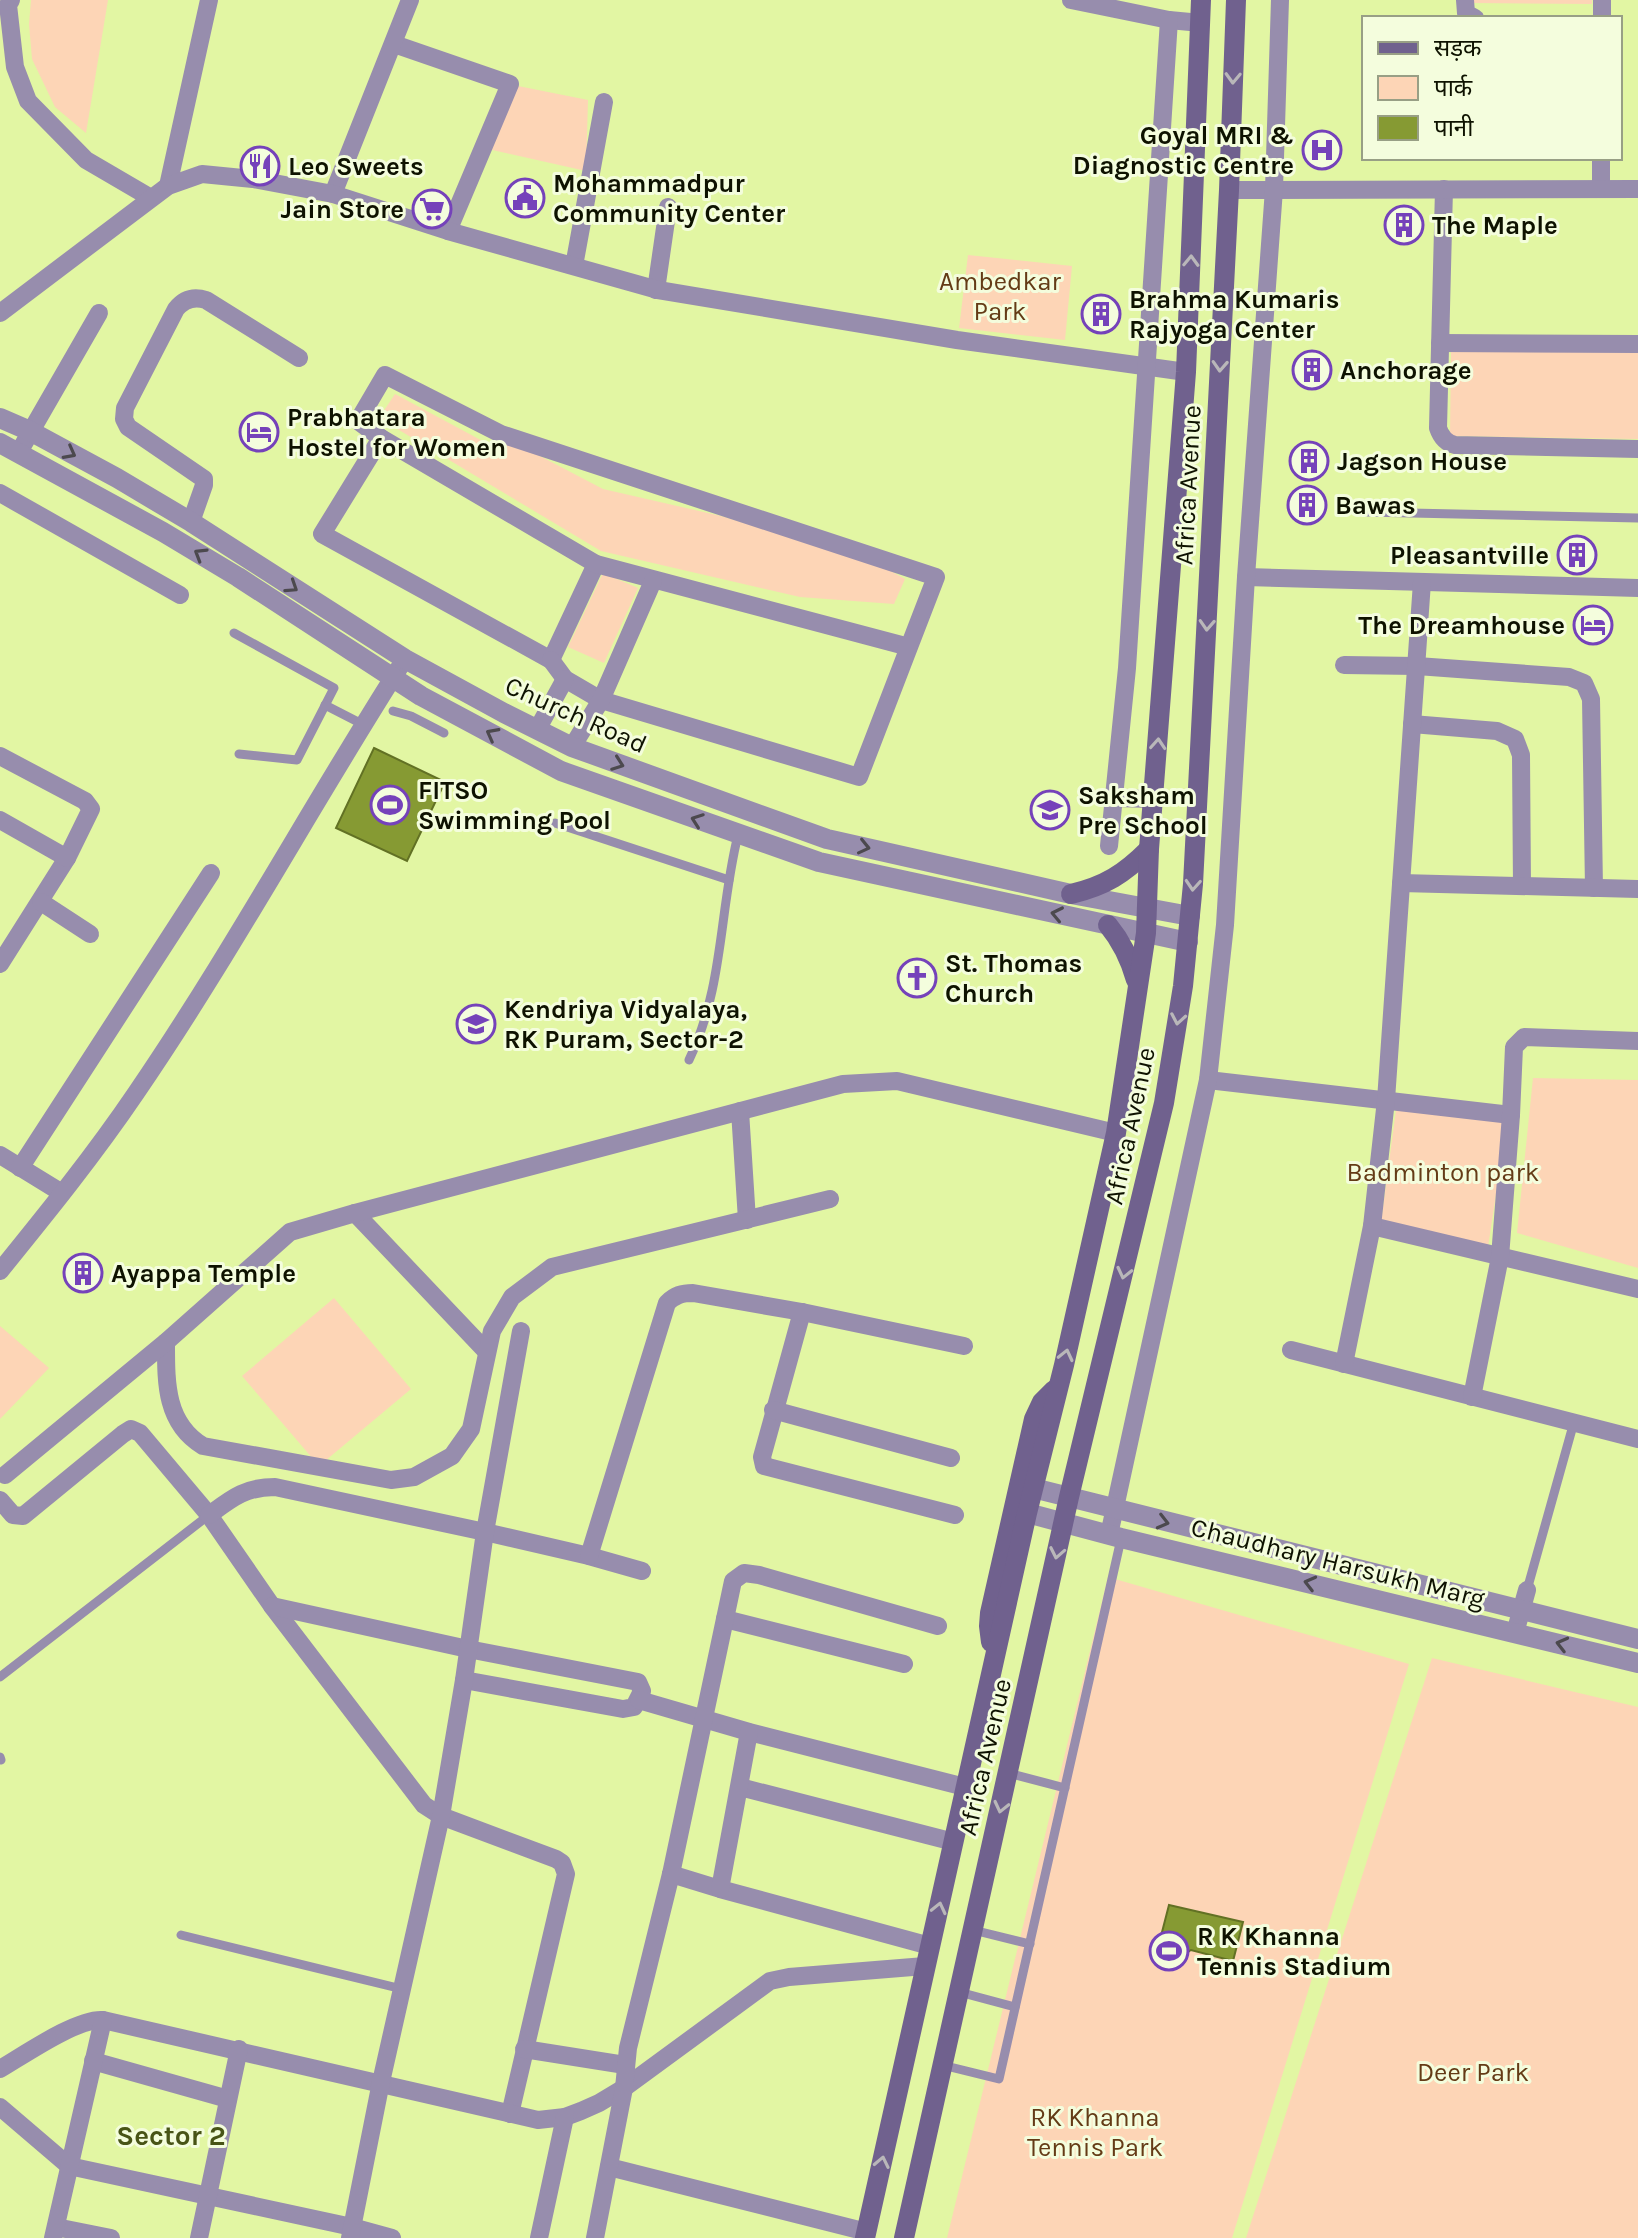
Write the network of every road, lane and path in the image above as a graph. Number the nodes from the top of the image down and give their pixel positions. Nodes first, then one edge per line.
1 (209, 0) edge
2 (410, 0) edge
3 (1071, 0) edge
4 (1201, 0) edge
5 (1236, 0) edge
6 (1280, 0) edge
7 (6, 3) edge
8 (1169, 20) junction
9 (1201, 23) junction
10 (394, 44) junction
11 (604, 102) dead end
12 (1601, 160) edge
13 (168, 186) junction
14 (1274, 189) junction
15 (1444, 189) junction
16 (1601, 189) junction
17 (1638, 189) edge
18 (1229, 190) junction
19 (333, 194) junction
20 (151, 198) junction
21 (668, 207) dead end
22 (448, 231) junction
23 (574, 266) junction
24 (656, 290) junction
25 (0, 313) edge
26 (99, 313) dead end
27 (1440, 343) junction
28 (1638, 344) edge
29 (299, 358) dead end
30 (1148, 367) junction
31 (1186, 372) junction
32 (0, 418) edge
33 (30, 431) junction
34 (381, 438) junction
35 (9, 448) edge
36 (1638, 449) edge
37 (0, 493) edge
38 (1365, 512) dead end
39 (1638, 518) edge
40 (191, 522) junction
41 (596, 564) junction
42 (1246, 577) junction
43 (653, 581) junction
44 (1422, 582) junction
45 (1638, 588) edge
46 (180, 595) dead end
47 (234, 633) dead end
48 (909, 647) junction
49 (405, 659) junction
50 (551, 660) junction
51 (1344, 665) dead end
52 (1417, 666) junction
53 (392, 679) junction
54 (565, 679) junction
55 (421, 696) junction
56 (601, 700) junction
57 (325, 705) junction
58 (393, 711) dead end
59 (411, 716) junction
60 (1412, 724) junction
61 (364, 725) junction
62 (537, 730) junction
63 (444, 733) dead end
64 (572, 747) junction
65 (239, 754) dead end
66 (0, 756) edge
67 (1114, 798) junction
68 (1153, 799) junction
69 (0, 820) edge
70 (555, 823) dead end
71 (738, 835) junction
72 (1109, 846) dead end
73 (1149, 849) junction
74 (67, 858) junction
75 (211, 873) dead end
76 (729, 880) junction
77 (1401, 883) junction
78 (1522, 886) junction
79 (1594, 888) junction
80 (1638, 889) edge
81 (1071, 894) junction
82 (41, 902) junction
83 (1148, 909) junction
84 (1190, 916) junction
85 (1108, 925) junction
86 (1146, 933) junction
87 (8, 934) edge
88 (90, 934) dead end
89 (1188, 942) junction
90 (0, 964) edge
91 (1138, 987) junction
92 (1638, 1041) edge
93 (689, 1060) dead end
94 (1208, 1080) junction
95 (1386, 1100) junction
96 (740, 1111) junction
97 (1511, 1115) junction
98 (1116, 1133) junction
99 (0, 1155) edge
100 (20, 1168) junction
101 (62, 1193) junction
102 (830, 1199) dead end
103 (355, 1213) junction
104 (747, 1220) junction
105 (1372, 1226) junction
106 (1500, 1257) junction
107 (0, 1271) edge
108 (1638, 1289) edge
109 (802, 1312) junction
110 (521, 1331) dead end
111 (166, 1342) junction
112 (964, 1346) dead end
113 (1291, 1350) dead end
114 (486, 1351) junction
115 (1344, 1364) junction
116 (1058, 1388) junction
117 (1472, 1397) junction
118 (773, 1410) junction
119 (1574, 1422) junction
120 (1638, 1439) edge
121 (951, 1458) dead end
122 (5, 1475) dead end
123 (1033, 1488) junction
124 (1069, 1497) junction
125 (0, 1500) edge
126 (1114, 1509) junction
127 (1027, 1513) junction
128 (209, 1515) junction
129 (955, 1515) dead end
130 (1063, 1523) junction
131 (485, 1532) junction
132 (1115, 1536) junction
133 (589, 1556) junction
134 (642, 1571) dead end
135 (1525, 1600) junction
136 (272, 1606) junction
137 (725, 1619) junction
138 (938, 1626) dead end
139 (1515, 1633) junction
140 (1638, 1639) edge
141 (468, 1649) junction
142 (995, 1657) junction
143 (1638, 1663) edge
144 (904, 1664) dead end
145 (0, 1677) edge
146 (464, 1680) junction
147 (639, 1700) junction
148 (705, 1719) junction
149 (749, 1732) junction
150 (1008, 1773) junction
151 (740, 1787) junction
152 (965, 1787) junction
153 (1065, 1788) junction
154 (441, 1816) junction
155 (954, 1842) junction
156 (671, 1874) junction
157 (720, 1889) junction
158 (973, 1930) junction
159 (181, 1935) dead end
160 (1030, 1944) junction
161 (927, 1956) junction
162 (402, 1989) junction
163 (959, 1992) junction
164 (1015, 2007) junction
165 (103, 2020) junction
166 (239, 2049) junction
167 (524, 2049) junction
168 (93, 2061) junction
169 (625, 2065) junction
170 (942, 2065) junction
171 (0, 2069) edge
172 (381, 2082) junction
173 (624, 2088) junction
174 (228, 2099) junction
175 (0, 2107) edge
176 (510, 2114) junction
177 (565, 2117) junction
178 (69, 2166) junction
179 (609, 2167) junction
180 (208, 2197) junction
181 (55, 2232) edge
182 (351, 2233) edge
183 (866, 2235) edge
184 (111, 2238) edge
185 (199, 2238) edge
186 (392, 2238) edge
187 (539, 2238) edge
188 (595, 2238) edge
189 (904, 2238) edge

1 - 13 street
2 - 10 street
3 - 8 street
4 - 9 main road, Africa Avenue
5 -> 18 main road, Africa Avenue
6 - 14 street
7 - 20 street
8 - 9 street
8 - 30 street
31 -> 9 main road, Africa Avenue
10 - 19 street
10 - 22 street
11 - 23 street
12 - 16 street
13 - 19 street
13 - 20 street
14 - 15 street
14 - 18 street
14 - 42 street
15 - 16 street
15 - 27 street
16 - 17 street
18 -> 84 main road, Africa Avenue
19 - 22 street
20 - 25 street
21 - 24 street
22 - 23 street
23 - 24 street
24 - 30 street
26 - 33 street
27 - 28 street
27 - 36 street
29 - 40 street
30 - 31 street
30 - 67 street
68 -> 31 main road, Africa Avenue
32 - 33 street, Church Road
33 - 35 street
33 -> 40 street, Church Road
34 - 41 street
34 - 48 street
34 - 50 street
53 -> 35 street, Church Road
37 - 46 street
38 - 39 lane
40 -> 49 street, Church Road
41 - 43 street
41 - 50 street
42 - 44 street
42 - 94 street
43 - 48 street
43 - 56 street
44 - 45 street
44 - 52 street
47 - 57 lane
48 - 56 street
49 - 53 street
49 - 62 street, Church Road
50 - 54 street
51 - 52 street
52 - 60 street
52 - 79 street
53 - 55 street, Church Road
53 - 61 street
54 - 56 street
54 - 62 street
55 - 59 lane
71 -> 55 street, Church Road
56 - 64 street
57 - 61 lane
57 - 65 lane
58 - 59 lane
59 - 63 lane
60 - 77 street
60 - 78 street
61 - 101 street
62 - 64 street, Church Road
64 -> 81 street, Church Road
66 - 74 street
67 - 68 street
67 - 72 street
68 - 73 main road, Africa Avenue
69 - 74 street
70 - 76 lane
71 - 76 lane
85 -> 71 street, Church Road
73 - 81 main road
73 - 83 main road, Africa Avenue
74 - 82 street
75 - 100 street
76 - 93 lane
77 - 78 street
77 - 95 street
78 - 79 street
79 - 80 street
81 - 83 street, Church Road
82 - 87 street
82 - 88 street
83 - 84 street, Church Road
83 - 86 main road, Africa Avenue
84 - 89 main road, Africa Avenue
85 - 86 street, Church Road
85 - 91 main road
86 - 89 street, Church Road
86 - 91 main road, Africa Avenue
87 - 90 street
89 -> 124 main road, Africa Avenue
91 - 98 main road, Africa Avenue
92 - 97 street
94 - 95 street
94 - 126 street
95 - 97 street
95 - 105 street
96 - 98 street
96 - 103 street
96 - 104 street
97 - 106 street
116 -> 98 main road, Africa Avenue
99 - 100 street
100 - 101 street
101 - 107 street
102 - 104 street
103 - 111 street
103 - 114 street
104 - 114 street
105 - 106 street
105 - 115 street
106 - 108 street
106 - 117 street
109 - 112 street
109 - 118 street
109 - 133 street
110 - 131 street
111 - 114 street
111 - 122 street
113 - 115 street
115 - 117 street
116 - 123 main road, Africa Avenue
116 - 142 main road
117 - 119 street
118 - 121 street
118 - 129 street
119 - 120 street
119 - 135 lane
123 - 124 street, Chaudhary Harsukh Marg
123 - 127 main road, Africa Avenue
124 - 126 street, Chaudhary Harsukh Marg
124 - 130 main road, Africa Avenue
125 - 128 street
126 - 132 street
126 -> 135 street, Chaudhary Harsukh Marg
127 - 130 street, Chaudhary Harsukh Marg
127 - 142 main road, Africa Avenue
128 - 131 street
128 - 136 street
128 - 145 lane
130 - 132 street, Chaudhary Harsukh Marg
130 -> 150 main road, Africa Avenue
131 - 133 street
131 - 141 street
139 -> 132 street, Chaudhary Harsukh Marg
132 - 153 lane
133 - 134 street
135 - 139 street
135 - 140 street, Chaudhary Harsukh Marg
136 - 141 street
136 - 154 street
137 - 138 street
137 - 144 street
137 - 148 street
143 -> 139 street, Chaudhary Harsukh Marg
141 - 146 street
141 - 147 street
142 - 152 main road, Africa Avenue
146 - 147 street
146 - 154 street
147 - 148 street
148 - 149 street
148 - 156 street
149 - 151 street
149 - 152 street
150 - 153 lane
150 -> 158 main road, Africa Avenue
151 - 155 street
151 - 157 street
152 - 155 main road, Africa Avenue
153 - 160 lane
154 - 162 street
154 - 167 street
161 -> 155 main road, Africa Avenue
156 - 157 street
156 - 169 street
157 - 161 street
158 - 160 lane
158 - 163 main road, Africa Avenue
159 - 162 lane
160 - 164 lane
161 - 173 street
183 -> 161 main road, Africa Avenue
162 - 172 street
163 - 164 lane
163 - 170 main road, Africa Avenue
164 - 170 lane
165 - 166 street
165 - 168 street
165 - 171 street
166 - 172 street
166 - 174 street
167 - 169 street
167 - 176 street
168 - 174 street
168 - 178 street
169 - 173 street
170 - 189 main road, Africa Avenue
172 - 176 street
172 - 182 street
173 - 177 street
173 - 179 street
174 - 180 street
175 - 178 street
176 - 177 street
177 - 187 street
178 - 180 street
178 - 181 street
179 - 183 street
179 - 188 street
180 - 182 street
180 - 185 street
181 - 184 street
182 - 186 street

